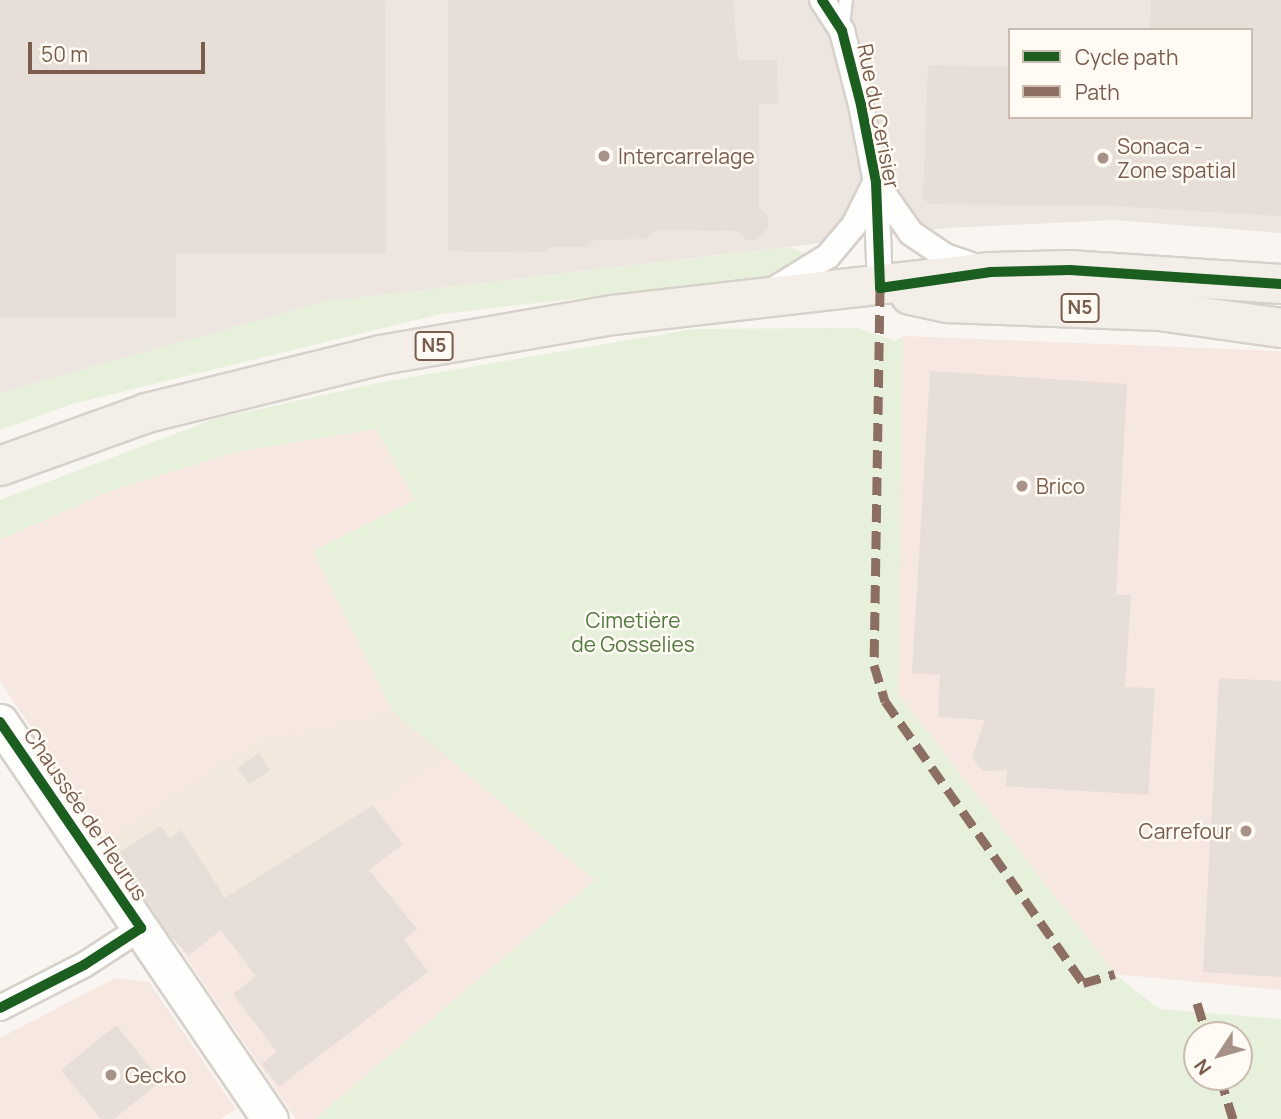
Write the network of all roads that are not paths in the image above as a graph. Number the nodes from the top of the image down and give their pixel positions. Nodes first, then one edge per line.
1 (822, 0) edge
2 (846, 0) edge
3 (842, 31) junction
4 (876, 182) junction
5 (991, 272) junction
6 (1281, 284) edge
7 (880, 288) junction
8 (757, 301) junction
9 (1281, 328) edge
10 (0, 466) edge
11 (0, 722) edge
12 (141, 928) junction
13 (0, 1008) edge
14 (270, 1119) edge

1 - 3 street, Rue du Cerisier
2 - 3 lane
3 - 4 street, Rue du Cerisier
4 - 5 street
4 - 7 street, Rue du Cerisier
4 - 8 street
5 - 6 main road, N5
5 - 7 main road, N5
7 - 8 main road, N5
7 - 9 main road, N5
8 - 10 main road, N5
11 - 12 main road, Chaussée de Fleurus
12 - 13 street
12 - 14 main road, Chaussée de Fleurus

